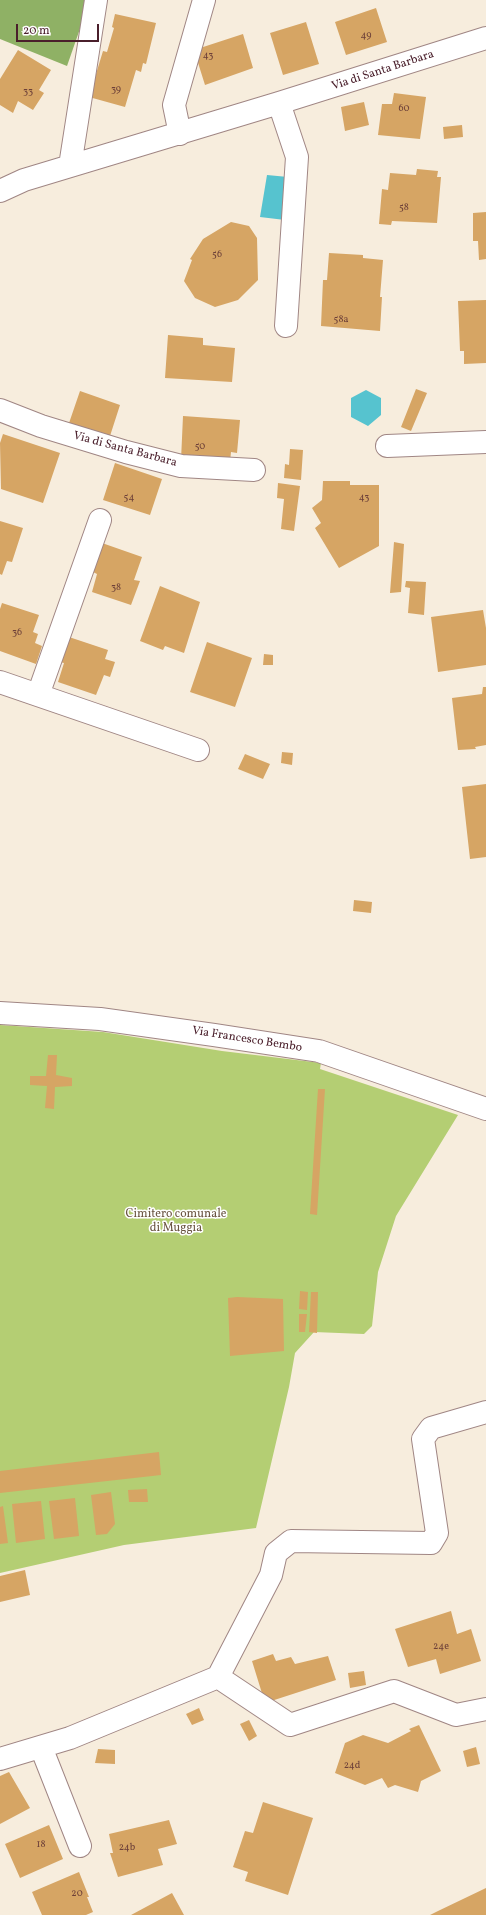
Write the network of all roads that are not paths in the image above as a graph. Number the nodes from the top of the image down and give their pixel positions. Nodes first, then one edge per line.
1 (96, 0) edge
2 (204, 0) edge
3 (486, 38) edge
4 (279, 103) junction
5 (180, 134) junction
6 (70, 166) junction
7 (0, 191) edge
8 (286, 326) dead end
9 (0, 410) edge
10 (486, 442) edge
11 (387, 446) dead end
12 (254, 470) dead end
13 (100, 520) dead end
14 (0, 682) edge
15 (38, 695) junction
16 (198, 750) dead end
17 (0, 1013) edge
18 (486, 1109) edge
19 (486, 1412) edge
20 (218, 1677) junction
21 (486, 1709) edge
22 (41, 1747) junction
23 (0, 1759) edge
24 (80, 1846) dead end

1 - 6 street
2 - 5 street
3 - 4 street, Via di Santa Barbara
4 - 5 street, Via di Santa Barbara
4 - 8 street
5 - 6 street, Via di Santa Barbara
6 - 7 street, Via di Santa Barbara
9 - 12 street, Via di Santa Barbara
10 - 11 street
13 - 15 street
14 - 15 street
15 - 16 street
17 - 18 street, Via Francesco Bembo
19 - 20 street
20 - 21 street
20 - 22 street
22 - 23 street
22 - 24 street

